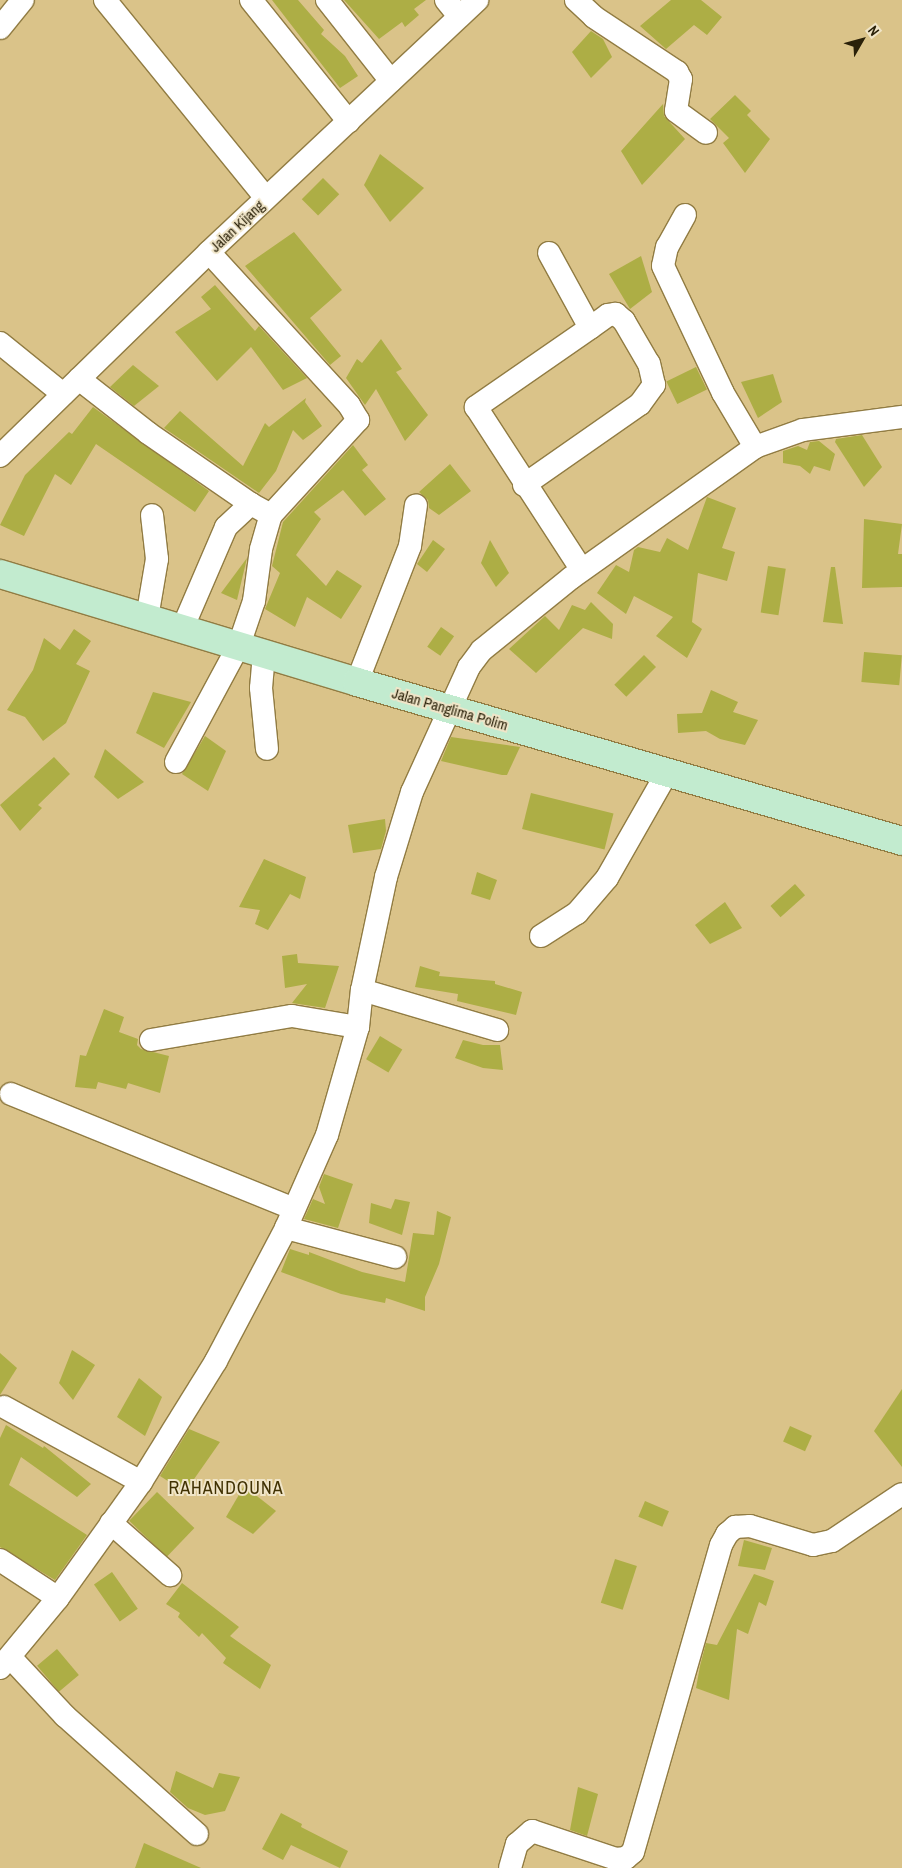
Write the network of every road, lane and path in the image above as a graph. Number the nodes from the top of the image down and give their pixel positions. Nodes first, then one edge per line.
1 (23, 0) edge
2 (105, 0) edge
3 (251, 0) edge
4 (328, 0) edge
5 (477, 0) edge
6 (576, 0) edge
7 (453, 8) edge
8 (2, 22) edge
9 (391, 81) junction
10 (349, 122) junction
11 (706, 133) dead end
12 (266, 198) junction
13 (685, 214) dead end
14 (209, 252) junction
15 (549, 253) dead end
16 (590, 328) junction
17 (0, 343) edge
18 (71, 387) junction
19 (902, 417) edge
20 (755, 447) junction
21 (0, 456) edge
22 (524, 485) junction
23 (250, 504) junction
24 (416, 506) dead end
25 (152, 515) dead end
26 (271, 515) junction
27 (582, 570) junction
28 (0, 574) edge
29 (146, 618) junction
30 (183, 627) junction
31 (239, 645) junction
32 (264, 654) junction
33 (357, 682) junction
34 (449, 709) junction
35 (267, 749) dead end
36 (176, 762) dead end
37 (668, 773) junction
38 (902, 841) edge
39 (541, 936) dead end
40 (362, 990) junction
41 (358, 1027) junction
42 (497, 1030) dead end
43 (151, 1040) dead end
44 (11, 1094) dead end
45 (290, 1218) junction
46 (395, 1257) dead end
47 (4, 1407) dead end
48 (141, 1482) junction
49 (902, 1494) edge
50 (111, 1523) junction
51 (0, 1560) edge
52 (170, 1575) dead end
53 (58, 1598) junction
54 (5, 1662) edge
55 (197, 1834) dead end
56 (510, 1868) edge

1 - 8 street
2 - 12 street
3 - 10 street
4 - 9 street
5 - 7 street, Jalan Kijang
6 - 11 street
7 - 9 street, Jalan Kijang
9 - 10 street, Jalan Kijang
10 - 12 street, Jalan Kijang
12 - 14 street, Jalan Kijang
13 - 20 street
14 - 18 street, Jalan Kijang
14 - 26 street
15 - 16 street
16 - 22 street
16 - 22 street
17 - 18 street
18 - 21 street, Jalan Kijang
18 - 23 street
19 - 20 street
20 - 27 street
22 - 27 street
23 - 26 street
23 - 30 street
24 - 33 street
25 - 29 street
26 - 31 street
27 - 34 street
28 - 29 street, Jalan Panglima Polim
29 - 30 street, Jalan Panglima Polim
30 - 31 street, Jalan Panglima Polim
31 - 32 street, Jalan Panglima Polim
31 - 36 street
32 - 33 street, Jalan Panglima Polim
32 - 35 street
33 - 34 street, Jalan Panglima Polim
34 - 37 street, Jalan Panglima Polim
34 - 40 street
37 - 38 street, Jalan Panglima Polim
37 - 39 street
40 - 41 street
40 - 42 street
41 - 43 street
41 - 45 street
44 - 45 street
45 - 46 street
45 - 48 street
47 - 48 street
48 - 50 street
49 - 56 street
50 - 52 street
50 - 53 street
51 - 53 street
53 - 54 street
54 - 55 street

